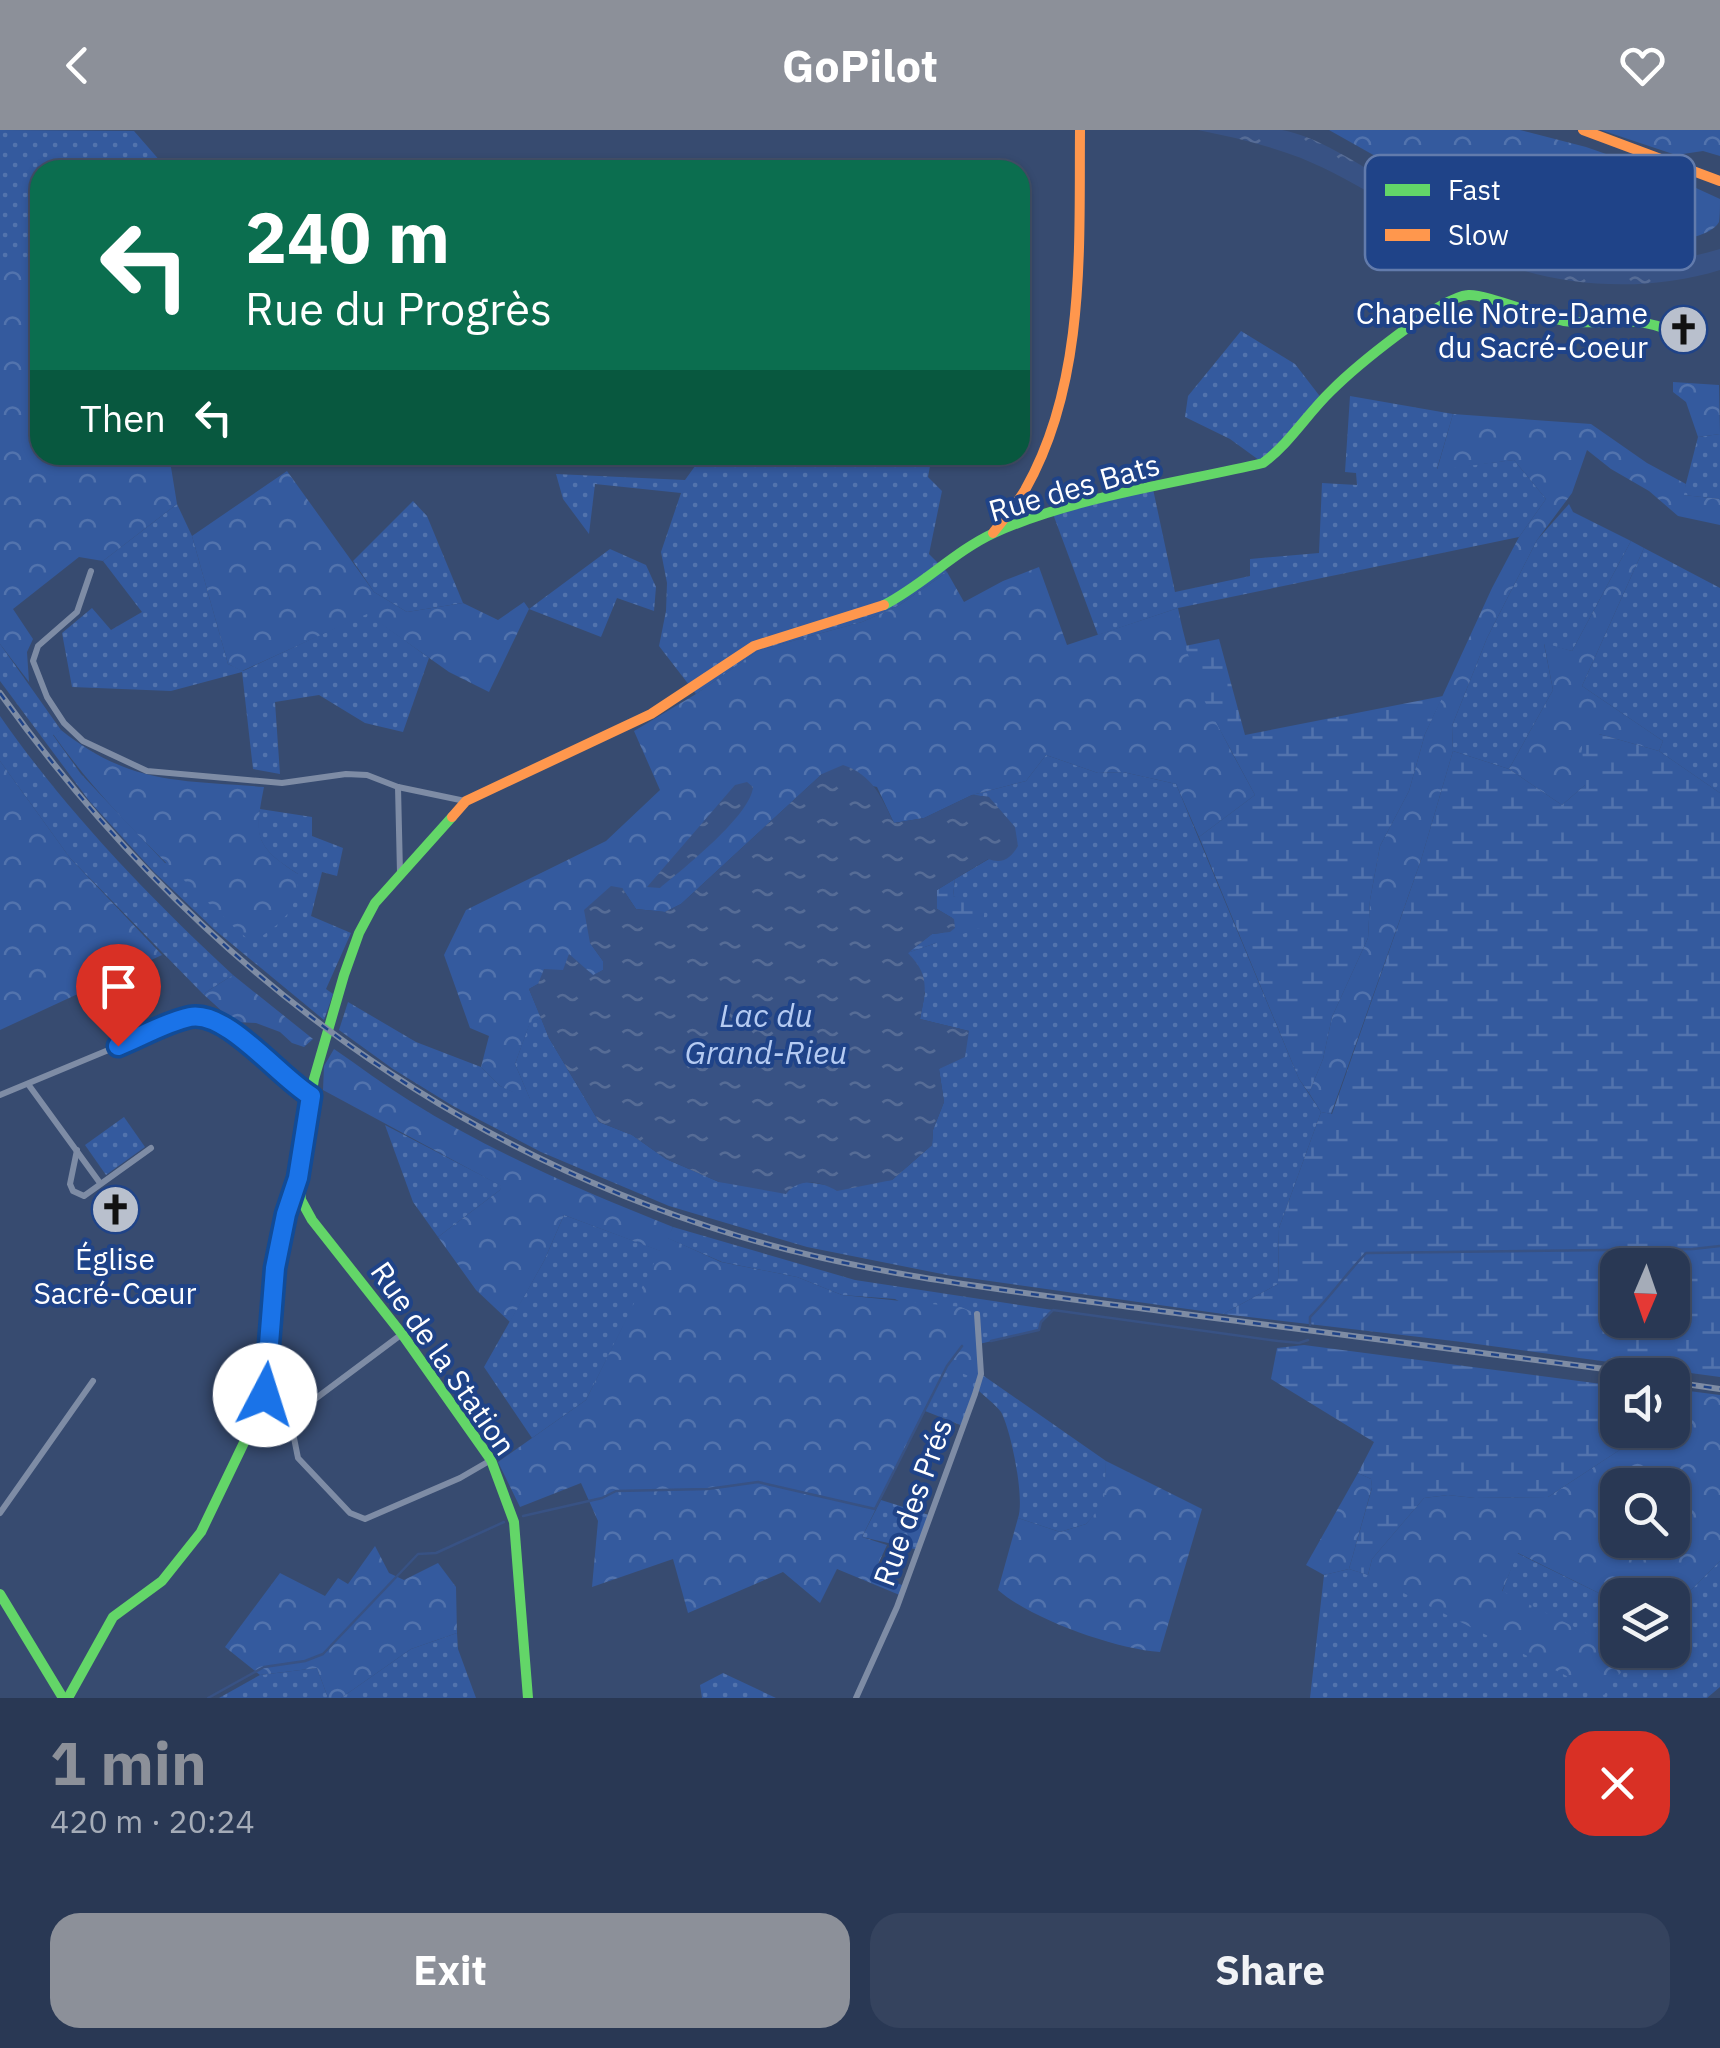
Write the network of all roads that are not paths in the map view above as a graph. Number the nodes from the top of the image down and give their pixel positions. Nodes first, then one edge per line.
1 (1080, 130) edge
2 (1583, 130) edge
3 (1650, 155) edge
4 (1695, 172) edge
5 (1720, 181) edge
6 (1668, 332) dead end
7 (992, 534) junction
8 (91, 571) dead end
9 (398, 788) junction
10 (466, 801) junction
11 (400, 873) junction
12 (28, 1084) junction
13 (0, 1095) edge
14 (311, 1096) junction
15 (151, 1148) dead end
16 (77, 1150) junction
17 (298, 1178) junction
18 (100, 1183) junction
19 (976, 1314) dead end
20 (402, 1334) junction
21 (93, 1381) dead end
22 (491, 1460) junction
23 (0, 1512) edge
24 (0, 1594) edge
25 (66, 1698) edge
26 (528, 1698) edge
27 (856, 1698) edge

1 - 7 main road
2 - 3 main road
4 - 5 main road
6 - 7 main road, Rue des Bats
7 - 10 main road, Rue des Bats
8 - 9 street
9 - 10 street
9 - 11 street
10 - 11 main road, Rue des Bats
11 - 14 main road, Rue des Bats
12 - 13 street
12 - 14 street
12 - 16 street
14 - 17 main road, Rue des Bats
15 - 18 street
16 - 18 street
16 - 18 street
17 - 20 main road, Rue de la Station
17 - 25 main road, Rue des Bats
19 - 27 street, Rue des Prés
20 - 22 main road, Rue de la Station
20 - 22 street
21 - 23 street
22 - 26 main road, Rue de la Station
24 - 25 main road

